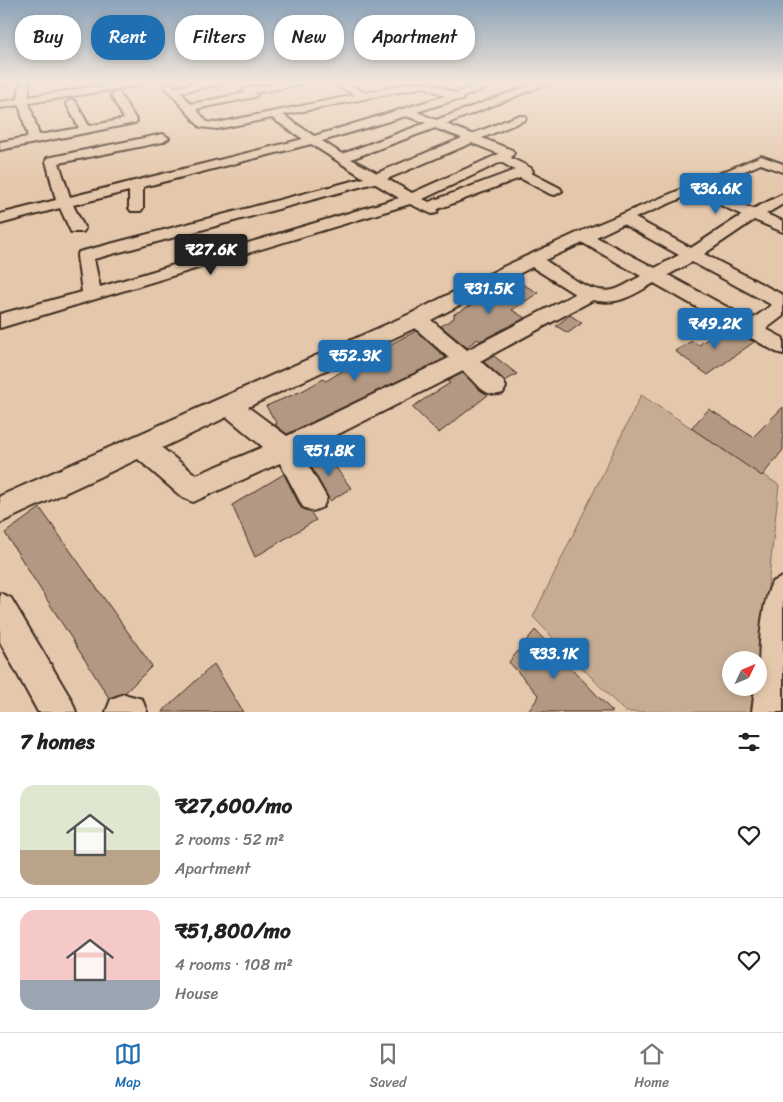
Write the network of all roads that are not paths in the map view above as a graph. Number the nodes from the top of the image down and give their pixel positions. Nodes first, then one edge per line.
1 (27, 115) edge
2 (77, 115) edge
3 (128, 115) edge
4 (194, 115) edge
5 (268, 115) edge
6 (276, 115) edge
7 (396, 115) edge
8 (415, 115) edge
9 (456, 115) edge
10 (513, 115) edge
11 (434, 123) junction
12 (84, 129) junction
13 (163, 138) dead end
14 (35, 139) junction
15 (312, 140) junction
16 (473, 140) junction
17 (0, 146) edge
18 (503, 158) junction
19 (341, 159) junction
20 (783, 168) edge
21 (522, 174) junction
22 (375, 179) junction
23 (136, 184) junction
24 (60, 187) junction
25 (693, 188) junction
26 (555, 191) dead end
27 (413, 198) junction
28 (783, 198) edge
29 (289, 201) junction
30 (64, 202) junction
31 (136, 208) dead end
32 (18, 214) junction
33 (752, 215) junction
34 (623, 218) junction
35 (0, 219) edge
36 (783, 227) edge
37 (77, 229) dead end
38 (310, 230) junction
39 (583, 236) junction
40 (693, 254) junction
41 (533, 260) junction
42 (655, 276) junction
43 (590, 294) junction
44 (92, 295) junction
45 (783, 303) edge
46 (783, 307) edge
47 (417, 319) junction
48 (0, 321) edge
49 (752, 329) junction
50 (783, 348) edge
51 (465, 360) junction
52 (495, 387) dead end
53 (229, 405) junction
54 (140, 446) junction
55 (285, 450) junction
56 (313, 498) dead end
57 (0, 510) edge
58 (783, 593) edge
59 (0, 609) edge
60 (58, 712) edge
61 (124, 712) edge
62 (129, 712) edge
63 (770, 712) edge

1 - 14 street
2 - 12 street
3 - 12 street
4 - 5 street
6 - 15 street
7 - 15 street
8 - 11 street
9 - 11 street
10 - 16 street
11 - 16 street
11 - 19 street
12 - 14 street
13 - 24 street
14 - 17 street
15 - 19 street
15 - 23 street
16 - 18 street
16 - 22 street
18 - 21 street
18 - 27 street
19 - 22 street
20 - 25 street
21 - 26 street
21 - 27 street
22 - 27 street
22 - 29 street
23 - 30 street
23 - 31 street
24 - 30 street
24 - 32 street
25 - 33 street
25 - 34 street
27 - 38 street
28 - 33 street
29 - 38 street
29 - 44 street
30 - 32 street
30 - 37 street
32 - 35 street
33 - 36 street
33 - 40 street
34 - 39 street
34 - 40 street
38 - 44 street
39 - 41 street
39 - 42 street
40 - 42 street
40 - 45 street
41 - 43 street
41 - 47 street
42 - 43 street
42 - 49 street
43 - 51 street
44 - 48 street
46 - 49 street
47 - 51 street
47 - 53 street
49 - 50 street
51 - 52 street
51 - 55 street
53 - 54 street
53 - 55 street
54 - 55 street
54 - 57 street
55 - 56 street
58 - 63 street
59 - 60 street
61 - 62 street

